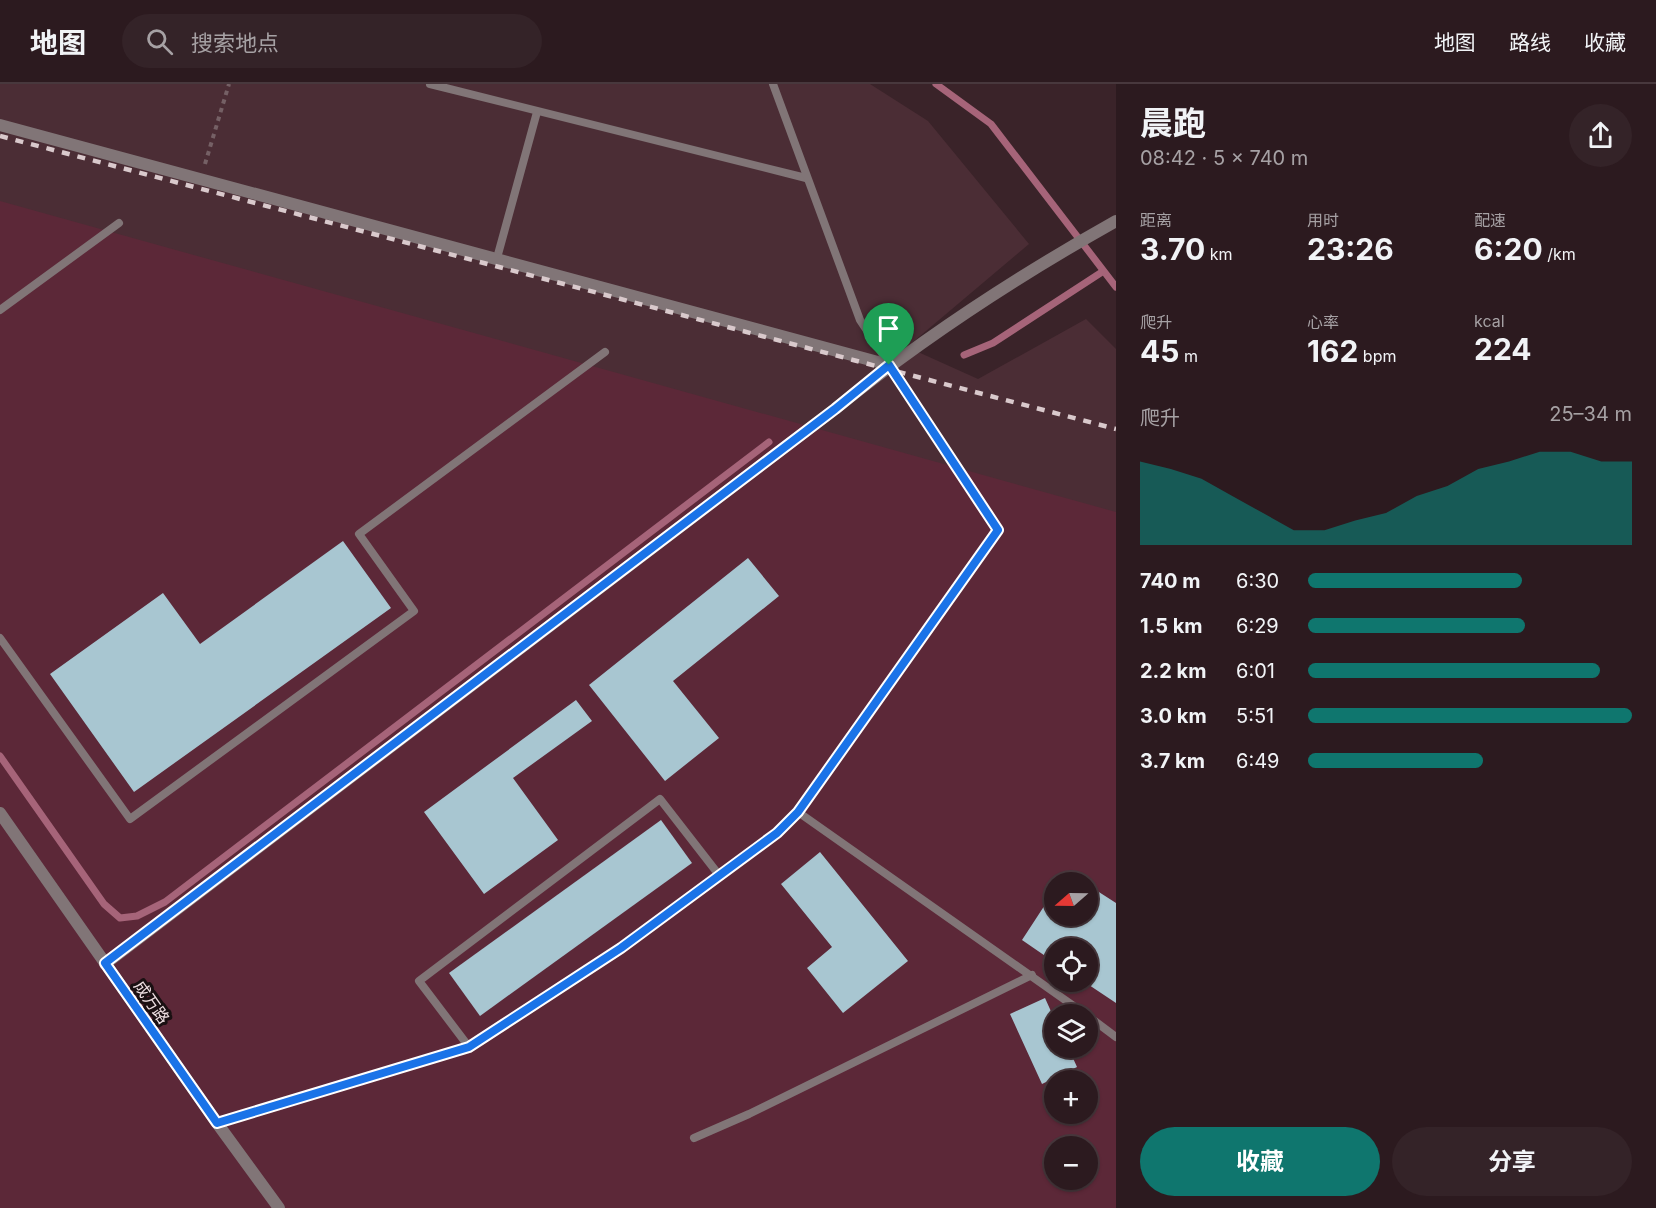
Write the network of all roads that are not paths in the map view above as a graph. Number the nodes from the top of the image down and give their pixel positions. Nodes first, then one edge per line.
1 (430, 84) edge
2 (773, 84) edge
3 (537, 112) junction
4 (0, 125) edge
5 (806, 178) junction
6 (119, 223) dead end
7 (1112, 223) edge
8 (497, 258) junction
9 (0, 310) edge
10 (605, 352) dead end
11 (889, 365) junction
12 (0, 638) edge
13 (798, 812) junction
14 (0, 813) edge
15 (719, 875) junction
16 (105, 963) junction
17 (1032, 975) junction
18 (1071, 1004) edge
19 (1098, 1024) edge
20 (1116, 1037) edge
21 (469, 1047) junction
22 (217, 1123) junction
23 (694, 1138) dead end
24 (279, 1208) edge

1 - 3 lane
2 - 5 lane
3 - 5 lane
3 - 8 lane
4 - 8 street
5 - 11 lane
6 - 9 lane
7 - 11 street
8 - 11 street
10 - 12 lane
11 - 13 lane
11 - 16 street
13 - 15 lane
13 - 17 lane
14 - 16 street, 成万路
15 - 21 lane
15 - 21 lane
16 - 22 street, 成万路
17 - 18 lane
17 - 23 lane
19 - 20 lane
21 - 22 lane
22 - 24 street, 成万路

